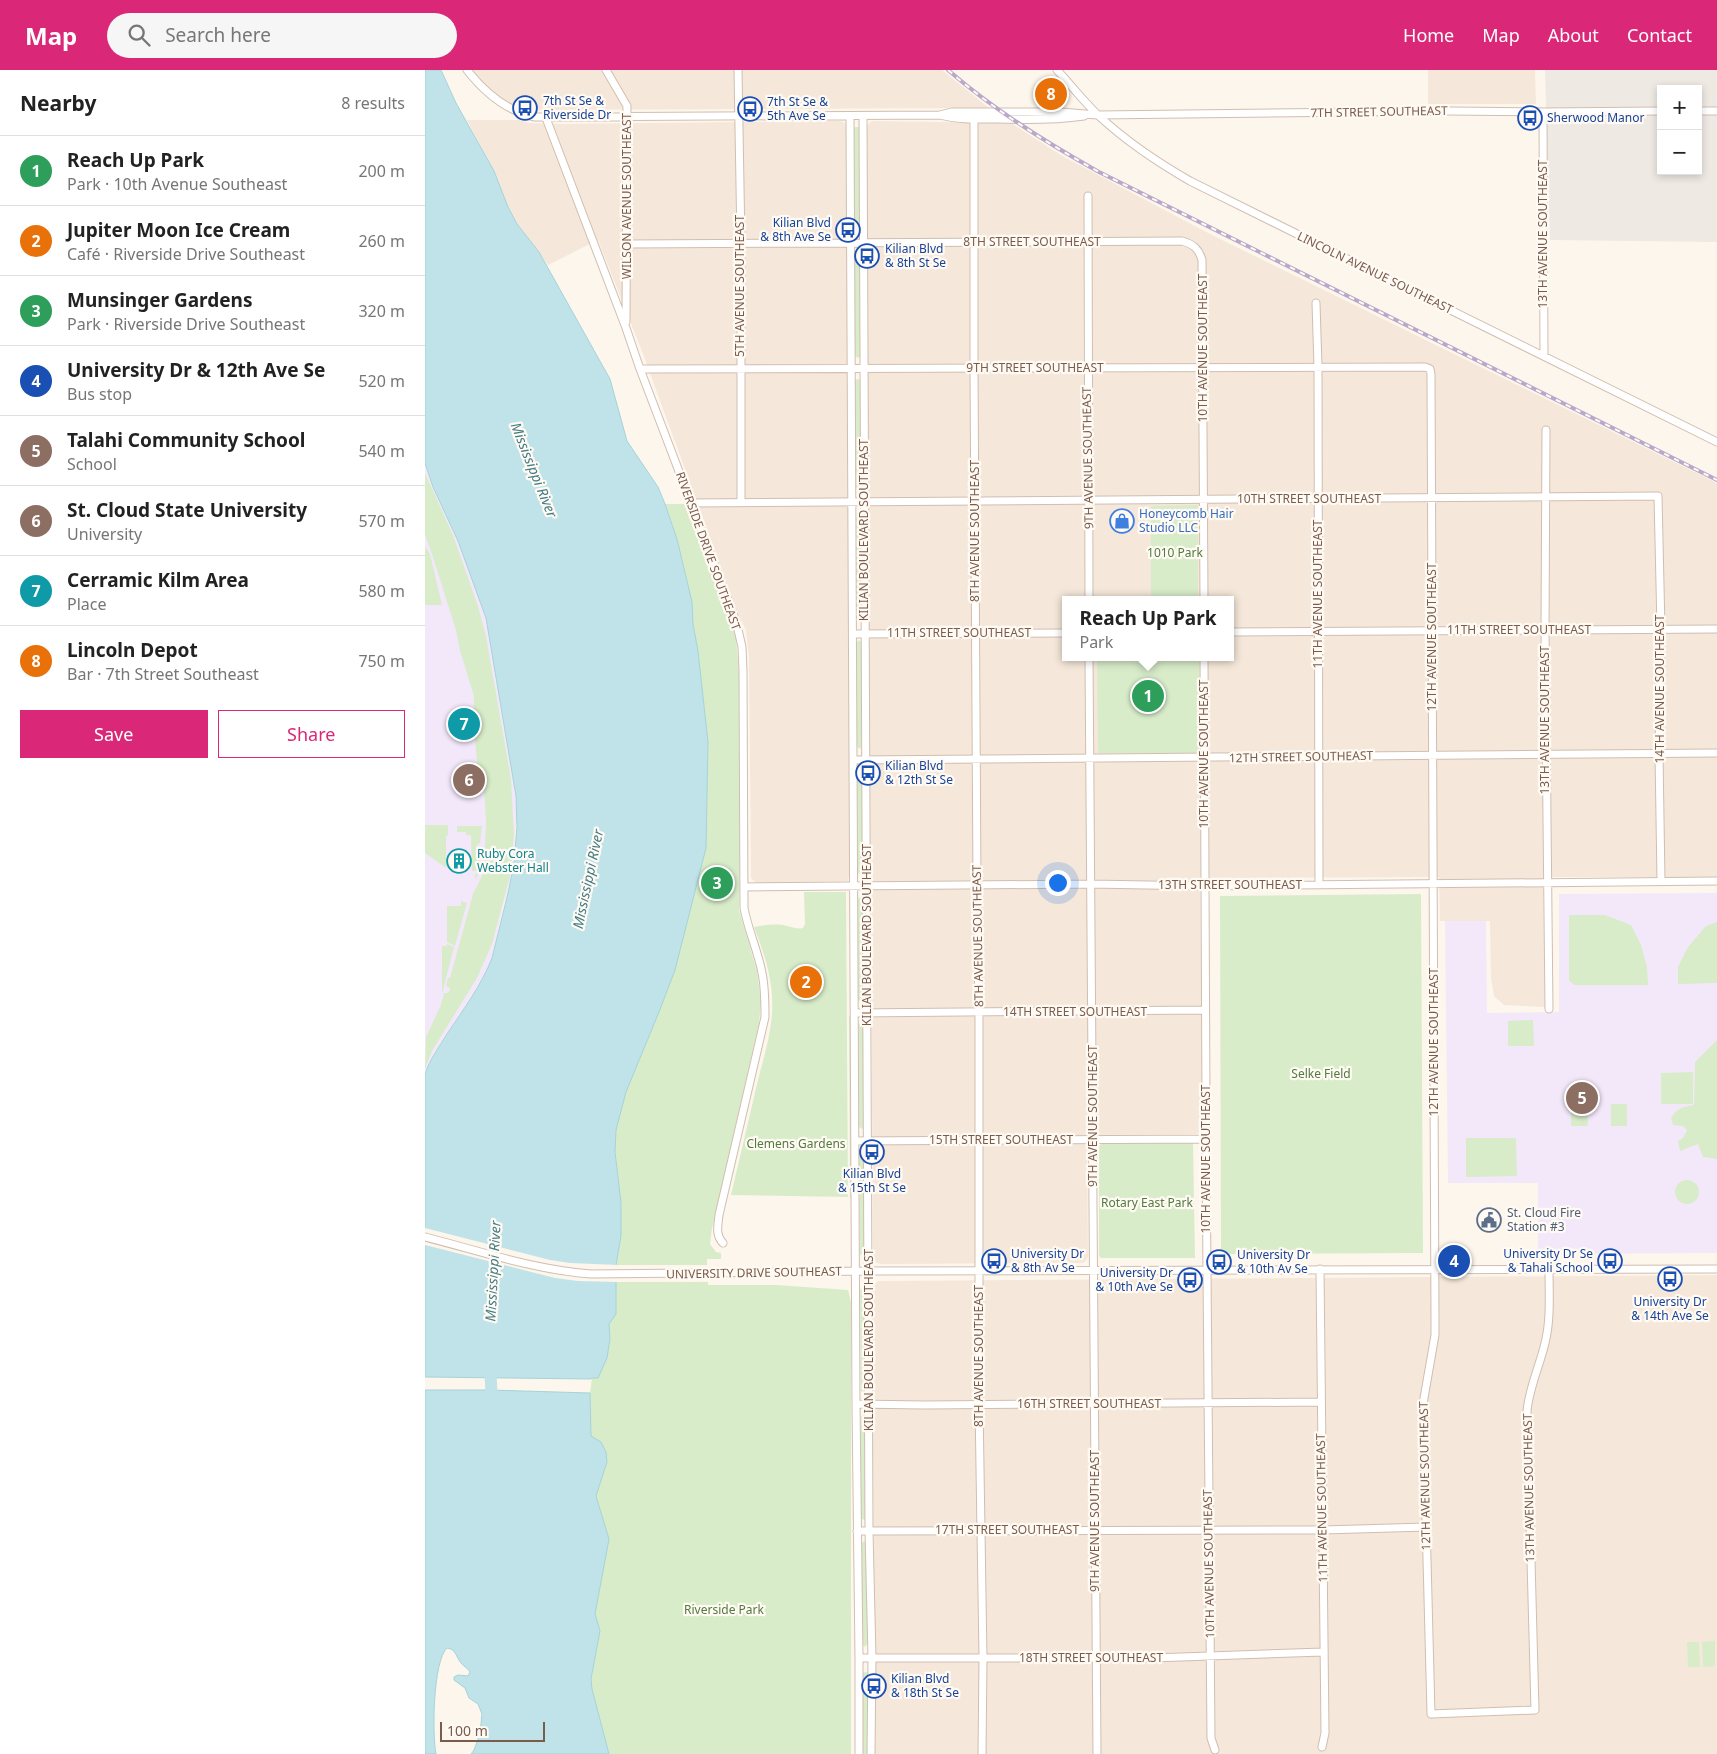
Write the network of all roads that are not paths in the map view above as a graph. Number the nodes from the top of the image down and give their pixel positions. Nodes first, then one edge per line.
1 (467, 70) edge
2 (606, 70) edge
3 (738, 70) edge
4 (1057, 70) edge
5 (1717, 110) edge
6 (1657, 111) edge
7 (1702, 111) edge
8 (1543, 112) junction
9 (940, 115) junction
10 (1097, 115) junction
11 (739, 116) junction
12 (850, 116) junction
13 (863, 116) junction
14 (627, 117) junction
15 (545, 118) junction
16 (974, 119) junction
17 (1088, 196) dead end
18 (1088, 241) junction
19 (973, 242) junction
20 (741, 243) junction
21 (851, 243) junction
22 (863, 243) junction
23 (627, 244) junction
24 (1196, 248) joint
25 (1316, 303) dead end
26 (626, 328) junction
27 (1544, 356) junction
28 (1203, 367) junction
29 (1318, 367) junction
30 (973, 368) junction
31 (1087, 368) junction
32 (640, 369) junction
33 (740, 369) junction
34 (852, 369) junction
35 (864, 369) junction
36 (1430, 369) joint
37 (1546, 430) dead end
38 (1717, 442) edge
39 (1658, 496) joint
40 (1546, 497) junction
41 (1318, 498) junction
42 (1433, 498) junction
43 (1204, 499) junction
44 (1089, 500) junction
45 (974, 501) junction
46 (741, 502) junction
47 (853, 502) junction
48 (864, 502) junction
49 (691, 503) junction
50 (1089, 596) edge
51 (1204, 596) edge
52 (1661, 629) junction
53 (1717, 629) edge
54 (1545, 630) junction
55 (1318, 631) junction
56 (1431, 631) junction
57 (1234, 632) edge
58 (975, 633) junction
59 (1062, 633) edge
60 (853, 634) junction
61 (865, 634) junction
62 (1089, 661) edge
63 (1204, 661) edge
64 (1717, 753) edge
65 (1659, 754) junction
66 (1545, 755) junction
67 (1318, 756) junction
68 (1432, 756) junction
69 (1090, 758) junction
70 (1204, 758) junction
71 (976, 759) junction
72 (854, 760) junction
73 (866, 760) junction
74 (1661, 881) junction
75 (1717, 881) edge
76 (1434, 883) junction
77 (1547, 883) junction
78 (1090, 884) junction
79 (977, 885) junction
80 (1319, 885) junction
81 (1205, 886) junction
82 (744, 887) junction
83 (854, 887) junction
84 (867, 887) junction
85 (1549, 1009) dead end
86 (1205, 1010) junction
87 (979, 1012) junction
88 (1093, 1012) junction
89 (855, 1013) junction
90 (868, 1013) junction
91 (1207, 1139) junction
92 (855, 1140) junction
93 (869, 1140) junction
94 (980, 1140) junction
95 (1094, 1140) junction
96 (425, 1237) edge
97 (723, 1243) dead end
98 (1320, 1269) junction
99 (1435, 1269) junction
100 (1549, 1269) junction
101 (1717, 1269) edge
102 (856, 1271) junction
103 (869, 1271) junction
104 (1093, 1271) junction
105 (1206, 1271) junction
106 (979, 1272) junction
107 (1321, 1402) junction
108 (1095, 1403) junction
109 (856, 1404) junction
110 (870, 1404) junction
111 (979, 1404) junction
112 (1208, 1404) junction
113 (1426, 1527) junction
114 (1209, 1529) junction
115 (981, 1530) junction
116 (1095, 1530) junction
117 (1323, 1530) junction
118 (857, 1531) junction
119 (869, 1531) junction
120 (1323, 1652) junction
121 (1210, 1657) junction
122 (859, 1658) junction
123 (871, 1658) junction
124 (983, 1658) junction
125 (1097, 1658) junction
126 (1431, 1714) joint
127 (1322, 1747) dead end
128 (1215, 1750) dead end
129 (859, 1754) edge
130 (871, 1754) edge
131 (982, 1754) edge
132 (1097, 1754) edge

1 - 15 street
2 - 14 street, WILSON AVENUE SOUTHEAST
3 - 11 street, 5TH AVENUE SOUTHEAST
4 - 10 street, LINCOLN AVENUE SOUTHEAST
5 - 7 street
6 - 8 street, 7TH STREET SOUTHEAST
8 - 10 street, 7TH STREET SOUTHEAST
8 - 27 street, 13TH AVENUE SOUTHEAST
9 - 10 street, 7TH STREET SOUTHEAST
9 - 13 street, 7TH STREET SOUTHEAST
9 - 16 street, 7TH STREET SOUTHEAST
10 - 16 street, 7TH STREET SOUTHEAST
10 - 27 street, LINCOLN AVENUE SOUTHEAST
11 - 12 street, 7TH STREET SOUTHEAST
11 - 14 street, 7TH STREET SOUTHEAST
11 - 20 street, 5TH AVENUE SOUTHEAST
12 - 13 street, 7TH STREET SOUTHEAST
12 - 21 street, KILIAN BOULEVARD SOUTHEAST
13 - 22 street, KILIAN BOULEVARD SOUTHEAST
14 - 15 street, 7TH STREET SOUTHEAST
14 - 23 street, WILSON AVENUE SOUTHEAST
15 - 26 street, RIVERSIDE DRIVE SOUTHEAST
16 - 19 street, 8TH AVENUE SOUTHEAST
17 - 18 street, 9TH AVENUE SOUTHEAST
18 - 19 street, 8TH STREET SOUTHEAST
18 - 24 street, 8TH STREET SOUTHEAST
18 - 31 street, 9TH AVENUE SOUTHEAST
19 - 22 street, 8TH STREET SOUTHEAST
19 - 30 street, 8TH AVENUE SOUTHEAST
20 - 21 street, 8TH STREET SOUTHEAST
20 - 23 street, 8TH STREET SOUTHEAST
20 - 33 street, 5TH AVENUE SOUTHEAST
21 - 22 street, 8TH STREET SOUTHEAST
21 - 34 street, KILIAN BOULEVARD SOUTHEAST
22 - 35 street, KILIAN BOULEVARD SOUTHEAST
23 - 26 street, WILSON AVENUE SOUTHEAST
24 - 28 street, 10TH AVENUE SOUTHEAST
25 - 29 street, 11TH AVENUE SOUTHEAST
26 - 32 street, RIVERSIDE DRIVE SOUTHEAST
27 - 38 street, LINCOLN AVENUE SOUTHEAST
28 - 29 street, 9TH STREET SOUTHEAST
28 - 31 street, 9TH STREET SOUTHEAST
28 - 43 street, 10TH AVENUE SOUTHEAST
29 - 36 street, 9TH STREET SOUTHEAST
29 - 41 street, 11TH AVENUE SOUTHEAST
30 - 31 street, 9TH STREET SOUTHEAST
30 - 35 street, 9TH STREET SOUTHEAST
30 - 45 street, 8TH AVENUE SOUTHEAST
31 - 44 street, 9TH AVENUE SOUTHEAST
32 - 33 street, 9TH STREET SOUTHEAST
32 - 49 street, RIVERSIDE DRIVE SOUTHEAST
33 - 34 street, 9TH STREET SOUTHEAST
33 - 46 street, 5TH AVENUE SOUTHEAST
34 - 35 street, 9TH STREET SOUTHEAST
34 - 47 street, KILIAN BOULEVARD SOUTHEAST
35 - 48 street, KILIAN BOULEVARD SOUTHEAST
36 - 42 street, 12TH AVENUE SOUTHEAST
37 - 40 street, 13TH AVENUE SOUTHEAST
39 - 40 street, 10TH STREET SOUTHEAST
39 - 52 street, 14TH AVENUE SOUTHEAST
40 - 42 street, 10TH STREET SOUTHEAST
40 - 54 street, 13TH AVENUE SOUTHEAST
41 - 42 street, 10TH STREET SOUTHEAST
41 - 43 street, 10TH STREET SOUTHEAST
41 - 55 street, 11TH AVENUE SOUTHEAST
42 - 56 street, 12TH AVENUE SOUTHEAST
43 - 44 street, 10TH STREET SOUTHEAST
43 - 51 street, 10TH AVENUE SOUTHEAST
44 - 45 street, 10TH STREET SOUTHEAST
44 - 50 street, 9TH AVENUE SOUTHEAST
45 - 48 street, 10TH STREET SOUTHEAST
45 - 58 street, 8TH AVENUE SOUTHEAST
46 - 47 street, 10TH STREET SOUTHEAST
46 - 49 street, 10TH STREET SOUTHEAST
47 - 48 street, 10TH STREET SOUTHEAST
47 - 60 street, KILIAN BOULEVARD SOUTHEAST
48 - 61 street, KILIAN BOULEVARD SOUTHEAST
49 - 82 street, RIVERSIDE DRIVE SOUTHEAST
52 - 53 street, 11TH STREET SOUTHEAST
52 - 54 street, 11TH STREET SOUTHEAST
52 - 65 street, 14TH AVENUE SOUTHEAST
54 - 56 street, 11TH STREET SOUTHEAST
54 - 66 street, 13TH AVENUE SOUTHEAST
55 - 56 street, 11TH STREET SOUTHEAST
55 - 57 street, 11TH STREET SOUTHEAST
55 - 67 street, 11TH AVENUE SOUTHEAST
56 - 68 street, 12TH AVENUE SOUTHEAST
58 - 59 street, 11TH STREET SOUTHEAST
58 - 61 street, 11TH STREET SOUTHEAST
58 - 71 street, 8TH AVENUE SOUTHEAST
60 - 61 street, 11TH STREET SOUTHEAST
60 - 72 street, KILIAN BOULEVARD SOUTHEAST
61 - 73 street, KILIAN BOULEVARD SOUTHEAST
62 - 69 street, 9TH AVENUE SOUTHEAST
63 - 70 street, 10TH AVENUE SOUTHEAST
64 - 65 street, 12TH STREET SOUTHEAST
65 - 66 street, 12TH STREET SOUTHEAST
65 - 74 street, 14TH AVENUE SOUTHEAST
66 - 68 street, 12TH STREET SOUTHEAST
66 - 77 street, 13TH AVENUE SOUTHEAST
67 - 68 street, 12TH STREET SOUTHEAST
67 - 70 street, 12TH STREET SOUTHEAST
67 - 80 street, 11TH AVENUE SOUTHEAST
68 - 76 street, 12TH AVENUE SOUTHEAST
69 - 70 street, 12TH STREET SOUTHEAST
69 - 71 street, 12TH STREET SOUTHEAST
69 - 78 street, 9TH AVENUE SOUTHEAST
70 - 81 street, 10TH AVENUE SOUTHEAST
71 - 73 street, 12TH STREET SOUTHEAST
71 - 79 street, 8TH AVENUE SOUTHEAST
72 - 73 street, 12TH STREET SOUTHEAST
72 - 83 street, KILIAN BOULEVARD SOUTHEAST
73 - 84 street, KILIAN BOULEVARD SOUTHEAST
74 - 75 street, 13TH STREET SOUTHEAST
74 - 77 street, 13TH STREET SOUTHEAST
76 - 77 street, 13TH STREET SOUTHEAST
76 - 80 street, 13TH STREET SOUTHEAST
76 - 99 street, 12TH AVENUE SOUTHEAST
77 - 85 street, 13TH AVENUE SOUTHEAST
78 - 79 street, 13TH STREET SOUTHEAST
78 - 81 street, 13TH STREET SOUTHEAST
78 - 88 street, 9TH AVENUE SOUTHEAST
79 - 84 street, 13TH STREET SOUTHEAST
79 - 87 street, 8TH AVENUE SOUTHEAST
80 - 81 street, 13TH STREET SOUTHEAST
81 - 86 street, 10TH AVENUE SOUTHEAST
82 - 83 street, 13TH STREET SOUTHEAST
82 - 97 street, RIVERSIDE DRIVE SOUTHEAST
83 - 84 street, 13TH STREET SOUTHEAST
83 - 89 street, KILIAN BOULEVARD SOUTHEAST
84 - 90 street, KILIAN BOULEVARD SOUTHEAST
86 - 88 street, 14TH STREET SOUTHEAST
86 - 91 street, 10TH AVENUE SOUTHEAST
87 - 88 street, 14TH STREET SOUTHEAST
87 - 90 street, 14TH STREET SOUTHEAST
87 - 94 street, 8TH AVENUE SOUTHEAST
88 - 95 street, 9TH AVENUE SOUTHEAST
89 - 90 street, 14TH STREET SOUTHEAST
89 - 92 street, KILIAN BOULEVARD SOUTHEAST
90 - 93 street, KILIAN BOULEVARD SOUTHEAST
91 - 95 street, 15TH STREET SOUTHEAST
91 - 105 street, 10TH AVENUE SOUTHEAST
92 - 93 street, 15TH STREET SOUTHEAST
92 - 102 street, KILIAN BOULEVARD SOUTHEAST
93 - 94 street, 15TH STREET SOUTHEAST
93 - 103 street, KILIAN BOULEVARD SOUTHEAST
94 - 95 street, 15TH STREET SOUTHEAST
94 - 106 street, 8TH AVENUE SOUTHEAST
95 - 104 street, 9TH AVENUE SOUTHEAST
96 - 102 street, UNIVERSITY DRIVE SOUTHEAST
98 - 99 street, UNIVERSITY DRIVE SOUTHEAST
98 - 105 street, UNIVERSITY DRIVE SOUTHEAST
98 - 107 street, 11TH AVENUE SOUTHEAST
99 - 100 street, UNIVERSITY DRIVE SOUTHEAST
99 - 113 street, 12TH AVENUE SOUTHEAST
100 - 101 street, UNIVERSITY DRIVE SOUTHEAST
100 - 126 street, 13TH AVENUE SOUTHEAST
102 - 103 street, UNIVERSITY DRIVE SOUTHEAST
102 - 109 street, KILIAN BOULEVARD SOUTHEAST
103 - 106 street, UNIVERSITY DRIVE SOUTHEAST
103 - 110 street, KILIAN BOULEVARD SOUTHEAST
104 - 105 street, UNIVERSITY DRIVE SOUTHEAST
104 - 106 street, UNIVERSITY DRIVE SOUTHEAST
104 - 108 street, 9TH AVENUE SOUTHEAST
105 - 112 street, 10TH AVENUE SOUTHEAST
106 - 111 street, 8TH AVENUE SOUTHEAST
107 - 112 street, 16TH STREET SOUTHEAST
107 - 117 street, 11TH AVENUE SOUTHEAST
108 - 111 street, 16TH STREET SOUTHEAST
108 - 112 street, 16TH STREET SOUTHEAST
108 - 116 street, 9TH AVENUE SOUTHEAST
109 - 110 street, 16TH STREET SOUTHEAST
109 - 118 street, KILIAN BOULEVARD SOUTHEAST
110 - 111 street, 16TH STREET SOUTHEAST
110 - 119 street, KILIAN BOULEVARD SOUTHEAST
111 - 115 street, 8TH AVENUE SOUTHEAST
112 - 114 street, 10TH AVENUE SOUTHEAST
113 - 117 street, 17TH STREET SOUTHEAST
113 - 126 street, 12TH AVENUE SOUTHEAST
114 - 116 street, 17TH STREET SOUTHEAST
114 - 117 street, 17TH STREET SOUTHEAST
114 - 121 street, 10TH AVENUE SOUTHEAST
115 - 116 street, 17TH STREET SOUTHEAST
115 - 119 street, 17TH STREET SOUTHEAST
115 - 124 street, 8TH AVENUE SOUTHEAST
116 - 125 street, 9TH AVENUE SOUTHEAST
117 - 120 street, 11TH AVENUE SOUTHEAST
118 - 119 street, 17TH STREET SOUTHEAST
118 - 122 street, KILIAN BOULEVARD SOUTHEAST
119 - 123 street, KILIAN BOULEVARD SOUTHEAST
120 - 121 street, 18TH STREET SOUTHEAST
120 - 127 street, 11TH AVENUE SOUTHEAST
121 - 125 street, 18TH STREET SOUTHEAST
121 - 128 street, 10TH AVENUE SOUTHEAST
122 - 123 street, 18TH STREET SOUTHEAST
122 - 129 street, KILIAN BOULEVARD SOUTHEAST
123 - 124 street, 18TH STREET SOUTHEAST
123 - 130 street, KILIAN BOULEVARD SOUTHEAST
124 - 125 street, 18TH STREET SOUTHEAST
124 - 131 street, 8TH AVENUE SOUTHEAST
125 - 132 street, 9TH AVENUE SOUTHEAST

